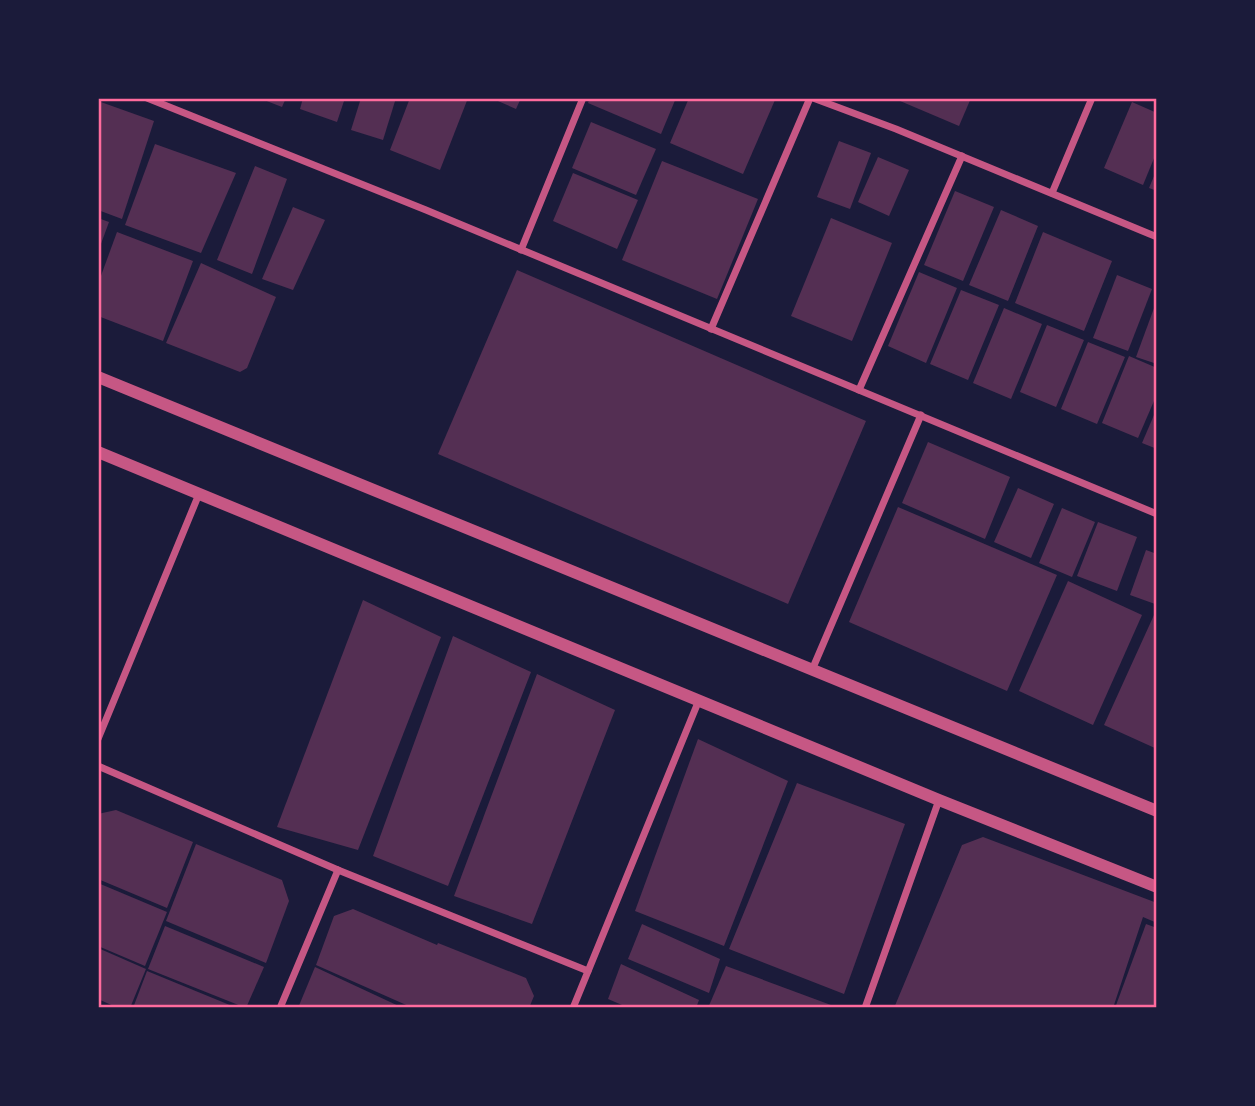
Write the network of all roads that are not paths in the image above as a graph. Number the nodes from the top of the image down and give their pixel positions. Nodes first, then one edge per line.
1 (147, 98) edge
2 (583, 98) edge
3 (811, 98) edge
4 (1092, 98) edge
5 (962, 156) junction
6 (1052, 193) junction
7 (1157, 237) edge
8 (521, 250) junction
9 (711, 329) junction
10 (98, 377) edge
11 (859, 390) junction
12 (921, 415) junction
13 (98, 452) edge
14 (199, 494) junction
15 (1157, 514) edge
16 (812, 670) junction
17 (699, 700) junction
18 (98, 739) edge
19 (98, 766) edge
20 (939, 800) junction
21 (1157, 811) edge
22 (338, 870) junction
23 (1157, 887) edge
24 (588, 971) junction
25 (280, 1008) edge
26 (573, 1008) edge
27 (865, 1008) edge

1 - 8 street
2 - 8 street
3 - 5 street
3 - 9 street
4 - 6 street
5 - 6 street
5 - 11 street
6 - 7 street
8 - 9 street
9 - 11 street
10 - 16 street
11 - 12 street
12 - 15 street
12 - 16 street
13 - 14 street
14 - 17 street
14 - 18 street
16 - 21 street
17 - 20 street
17 - 24 street
19 - 22 street
20 - 23 street
20 - 27 street
22 - 24 street
22 - 25 street
24 - 26 street

